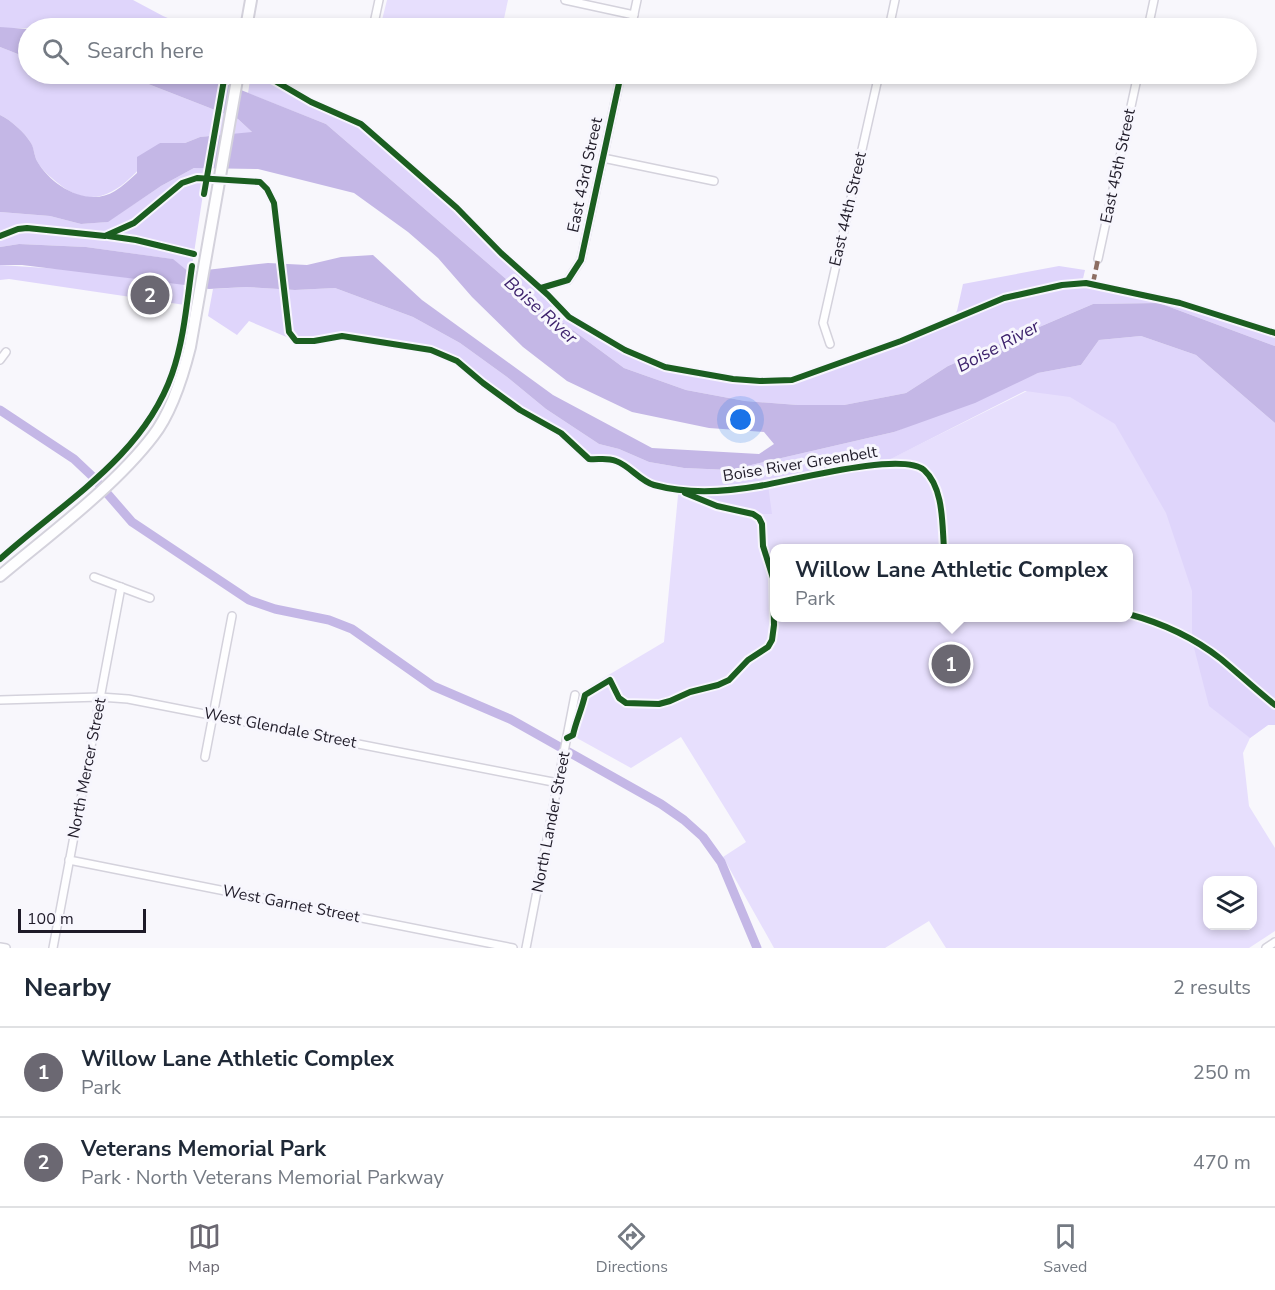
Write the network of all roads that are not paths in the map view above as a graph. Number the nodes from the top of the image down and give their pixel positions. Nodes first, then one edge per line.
1 (251, 0) edge
2 (379, 0) edge
3 (565, 0) edge
4 (638, 0) edge
5 (895, 0) edge
6 (1154, 0) edge
7 (634, 15) junction
8 (248, 18) edge
9 (375, 18) edge
10 (633, 18) edge
11 (891, 18) edge
12 (1150, 18) edge
13 (236, 84) edge
14 (619, 84) edge
15 (877, 84) edge
16 (1136, 84) edge
17 (603, 158) junction
18 (714, 182) dead end
19 (1098, 259) dead end
20 (568, 280) dead end
21 (830, 344) dead end
22 (6, 352) dead end
23 (0, 360) edge
24 (0, 576) edge
25 (94, 577) dead end
26 (121, 587) junction
27 (150, 598) dead end
28 (232, 616) dead end
29 (575, 695) dead end
30 (100, 697) junction
31 (0, 700) edge
32 (213, 714) junction
33 (204, 757) dead end
34 (558, 783) junction
35 (69, 860) junction
36 (1275, 942) edge
37 (0, 947) edge
38 (6, 948) edge
39 (53, 948) edge
40 (513, 948) edge
41 (526, 948) edge
42 (1266, 948) edge

1 - 8 main road
2 - 9 street
3 - 7 street
4 - 7 street
5 - 11 street
6 - 12 street
7 - 10 street
13 - 24 main road
14 - 17 street, East 43rd Street
15 - 21 street, East 44th Street
16 - 19 street, East 45th Street
17 - 18 street
17 - 20 street, East 43rd Street
22 - 23 street
25 - 26 street
26 - 27 street
26 - 30 street, North Mercer Street
28 - 32 street
29 - 34 street, North Lander Street
30 - 31 street, West Glendale Street
30 - 32 street, West Glendale Street
30 - 35 street, North Mercer Street
32 - 33 street
32 - 34 street, West Glendale Street
34 - 41 street, North Lander Street
35 - 39 street, North Mercer Street
35 - 40 street, West Garnet Street
36 - 42 street
37 - 38 street

